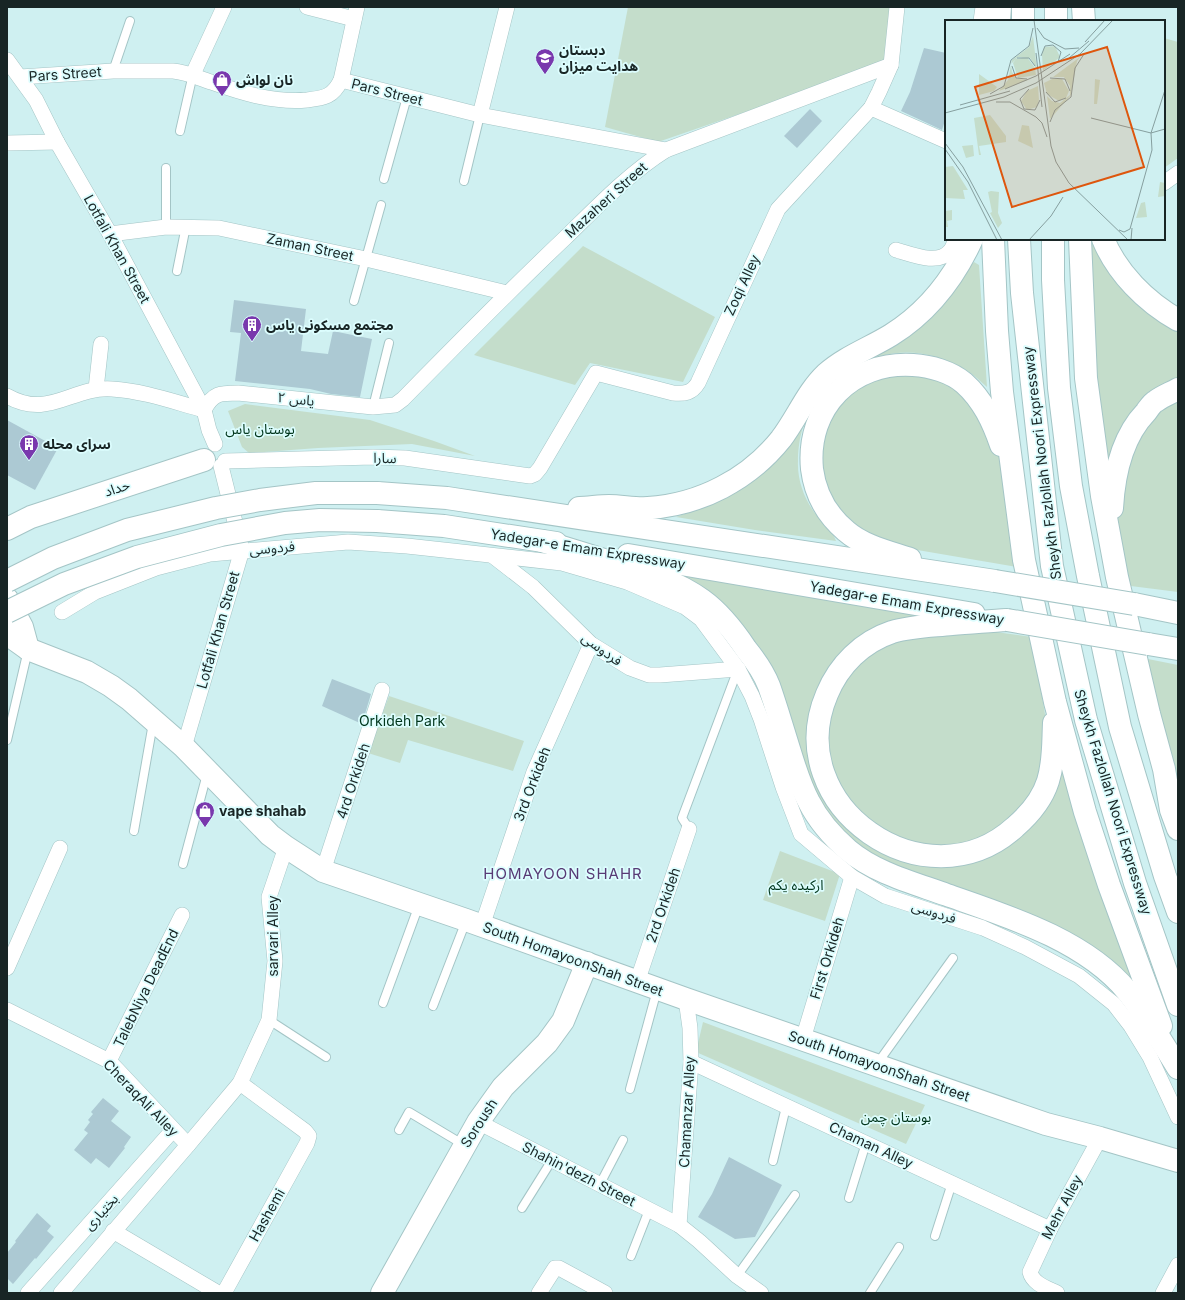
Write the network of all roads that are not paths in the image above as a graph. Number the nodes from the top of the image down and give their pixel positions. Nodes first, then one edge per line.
1 (224, 7) edge
2 (307, 7) edge
3 (507, 7) edge
4 (897, 7) edge
5 (983, 7) edge
6 (1000, 7) edge
7 (1023, 7) edge
8 (1056, 7) edge
9 (1083, 7) edge
10 (356, 13) edge
11 (981, 20) edge
12 (999, 20) edge
13 (1023, 20) edge
14 (1056, 20) edge
15 (1084, 20) edge
16 (130, 21) dead end
17 (7, 60) edge
18 (891, 65) junction
19 (113, 71) junction
20 (193, 74) junction
21 (20, 77) junction
22 (341, 80) junction
23 (407, 97) junction
24 (871, 108) junction
25 (480, 115) junction
26 (180, 131) dead end
27 (945, 141) edge
28 (58, 142) junction
29 (7, 143) edge
30 (666, 150) junction
31 (166, 168) dead end
32 (1178, 173) edge
33 (384, 179) dead end
34 (464, 181) dead end
35 (1165, 182) edge
36 (381, 205) dead end
37 (186, 226) junction
38 (166, 227) junction
39 (110, 234) junction
40 (955, 240) edge
41 (971, 240) edge
42 (994, 240) edge
43 (1019, 240) edge
44 (1053, 240) edge
45 (1080, 240) edge
46 (1103, 240) edge
47 (896, 250) dead end
48 (366, 259) junction
49 (177, 271) dead end
50 (507, 293) junction
51 (354, 301) dead end
52 (1178, 320) edge
53 (389, 343) dead end
54 (102, 344) dead end
55 (96, 389) junction
56 (1178, 389) edge
57 (7, 396) edge
58 (395, 405) joint
59 (373, 407) junction
60 (204, 410) junction
61 (216, 458) junction
62 (540, 468) joint
63 (1014, 481) junction
64 (541, 511) junction
65 (7, 513) edge
66 (31, 517) junction
67 (7, 529) edge
68 (1111, 539) junction
69 (542, 541) junction
70 (242, 550) junction
71 (493, 556) junction
72 (952, 574) junction
73 (7, 581) edge
74 (7, 599) edge
75 (1178, 602) edge
76 (1134, 604) junction
77 (7, 612) edge
78 (62, 612) dead end
79 (1178, 613) edge
80 (1007, 620) junction
81 (7, 634) edge
82 (591, 644) junction
83 (7, 648) edge
84 (28, 649) junction
85 (1178, 649) edge
86 (738, 669) junction
87 (382, 690) dead end
88 (1055, 702) junction
89 (154, 720) junction
90 (7, 740) edge
91 (184, 747) junction
92 (1164, 769) junction
93 (208, 771) junction
94 (1178, 799) edge
95 (689, 829) joint
96 (1178, 829) edge
97 (134, 831) dead end
98 (286, 847) junction
99 (60, 848) dead end
100 (183, 864) dead end
101 (323, 871) junction
102 (852, 877) junction
103 (419, 904) junction
104 (1178, 912) edge
105 (182, 915) dead end
106 (474, 923) junction
107 (953, 958) dead end
108 (586, 963) junction
109 (7, 968) edge
110 (637, 982) junction
111 (658, 989) junction
112 (686, 999) junction
113 (383, 1003) dead end
114 (1178, 1005) edge
115 (433, 1006) dead end
116 (7, 1010) edge
117 (269, 1020) junction
118 (803, 1039) junction
119 (326, 1057) dead end
120 (109, 1061) junction
121 (691, 1062) junction
122 (876, 1065) junction
123 (1178, 1067) edge
124 (240, 1083) junction
125 (630, 1089) dead end
126 (786, 1106) junction
127 (1178, 1117) edge
128 (478, 1122) junction
129 (173, 1130) junction
130 (399, 1130) dead end
131 (1100, 1138) junction
132 (623, 1140) dead end
133 (866, 1142) junction
134 (464, 1145) junction
135 (188, 1146) junction
136 (552, 1160) junction
137 (773, 1160) dead end
138 (1178, 1161) edge
139 (952, 1182) junction
140 (600, 1184) junction
141 (795, 1196) dead end
142 (849, 1198) dead end
143 (522, 1208) dead end
144 (649, 1210) junction
145 (679, 1225) junction
146 (1050, 1228) junction
147 (113, 1231) junction
148 (935, 1236) dead end
149 (899, 1247) dead end
150 (631, 1256) dead end
151 (1178, 1265) edge
152 (737, 1276) junction
153 (28, 1293) edge
154 (61, 1293) edge
155 (218, 1293) edge
156 (224, 1293) edge
157 (382, 1293) edge
158 (539, 1293) edge
159 (605, 1293) edge
160 (761, 1293) edge
161 (870, 1293) edge
162 (1057, 1293) edge
163 (1164, 1293) edge

1 - 20 street
2 - 10 street
3 - 25 street
4 - 18 street, Zoqi Alley
5 - 11 street
6 - 12 main road
7 - 13 main road
8 - 14 main road
9 - 15 main road
10 - 22 street
16 - 19 lane
17 - 21 street, Lotfali Khan Street
18 - 24 street, Zoqi Alley
18 - 30 street, Mazaheri Street
19 - 20 street, Pars Street
19 - 21 street, Pars Street
20 - 22 street, Pars Street
20 - 26 lane
21 - 28 street, Lotfali Khan Street
22 - 23 street, Pars Street
23 - 25 street, Pars Street
23 - 33 lane
24 - 27 street
24 - 62 street, Zoqi Alley
25 - 30 street, Pars Street
25 - 34 lane
28 - 29 street
28 - 39 street, Lotfali Khan Street
30 - 50 street, Mazaheri Street
31 - 38 lane
32 - 35 street
36 - 48 lane
37 - 38 street, Zaman Street
37 - 48 street, Zaman Street
37 - 49 lane
38 - 39 street, Zaman Street
39 - 60 street, Lotfali Khan Street
40 - 47 street
41 - 64 main road
42 - 63 main road
43 - 114 main road, Sheykh Fazlollah Noori Expressway
44 - 104 main road, Sheykh Fazlollah Noori Expressway
45 - 68 main road
46 - 52 main road
48 - 50 street, Zaman Street
48 - 51 lane
50 - 58 street, Mazaheri Street
53 - 59 lane
54 - 55 street
55 - 57 street
55 - 60 street
56 - 68 main road
58 - 59 street, یاس ۲
59 - 60 street, یاس ۲
60 - 61 street, Lotfali Khan Street
61 - 62 street, سارا
61 - 66 main road, حداد
61 - 70 street, Lotfali Khan Street
63 - 72 main road
63 - 88 main road
64 - 72 main road, Yadegar-e Emam Expressway
64 - 73 main road, Yadegar-e Emam Expressway, bridge
65 - 66 main road
66 - 67 main road, حداد
68 - 92 main road
69 - 77 main road, Yadegar-e Emam Expressway, bridge
69 - 80 main road, Yadegar-e Emam Expressway
69 - 123 main road
70 - 71 street, فردوسی
70 - 78 street, فردوسی
70 - 91 street, Lotfali Khan Street
71 - 82 street, فردوسی
71 - 86 street, فردوسی
72 - 76 main road, Yadegar-e Emam Expressway, bridge
74 - 84 main road
75 - 76 main road
76 - 79 main road, Yadegar-e Emam Expressway
80 - 85 main road, Yadegar-e Emam Expressway, bridge
80 - 88 main road
81 - 84 main road, South HomayoonShah Street
82 - 86 street, فردوسی
82 - 106 street, 3rd Orkideh
83 - 84 street
84 - 89 main road, South HomayoonShah Street
84 - 90 lane
86 - 95 lane
86 - 102 street, فردوسی
87 - 101 street, 4rd Orkideh
88 - 123 main road
89 - 91 main road, South HomayoonShah Street
89 - 97 lane
91 - 93 main road, South HomayoonShah Street
92 - 94 main road
92 - 96 main road
93 - 98 main road, South HomayoonShah Street
93 - 100 lane
95 - 110 street, 2rd Orkideh
98 - 101 main road, South HomayoonShah Street
98 - 117 street, sarvari Alley
99 - 109 street
101 - 103 main road, South HomayoonShah Street
102 - 118 street, First Orkideh
102 - 127 street, فردوسی
103 - 106 main road, South HomayoonShah Street
103 - 113 lane
105 - 120 street, TalebNiya DeadEnd
106 - 108 main road, South HomayoonShah Street
106 - 115 lane
107 - 122 lane
108 - 110 main road, South HomayoonShah Street
108 - 128 main road, Soroush
110 - 111 main road, South HomayoonShah Street
111 - 112 main road, South HomayoonShah Street
111 - 125 lane
112 - 118 main road, South HomayoonShah Street
112 - 121 street, Chamanzar Alley
116 - 120 street, CheraqAli Alley
117 - 119 lane
117 - 124 street, sarvari Alley
118 - 122 main road, South HomayoonShah Street
120 - 129 street, CheraqAli Alley
121 - 126 street, Chaman Alley
121 - 145 street, Chamanzar Alley
122 - 131 main road, South HomayoonShah Street
124 - 135 street, sarvari Alley
124 - 156 street, Hashemi
126 - 133 street, Chaman Alley
126 - 137 lane
128 - 134 main road, Soroush
128 - 136 street, Shahin'dezh Street
129 - 135 street, CheraqAli Alley
129 - 153 street, بختیاری
130 - 134 lane
131 - 138 main road, South HomayoonShah Street
131 - 146 street, Mehr Alley
132 - 140 lane
133 - 139 street, Chaman Alley
133 - 142 lane
134 - 157 main road, Soroush
135 - 147 street, بختیاری
136 - 140 street, Shahin'dezh Street
136 - 143 lane
139 - 146 street, Chaman Alley
139 - 148 lane
140 - 144 street, Shahin'dezh Street
141 - 152 lane
144 - 145 street, Shahin'dezh Street
144 - 150 lane
145 - 152 street, Shahin'dezh Street
146 - 162 street, Mehr Alley
147 - 154 street, بختیاری
147 - 155 street
149 - 161 lane
151 - 163 street
152 - 160 street, Shahin'dezh Street
158 - 159 street

